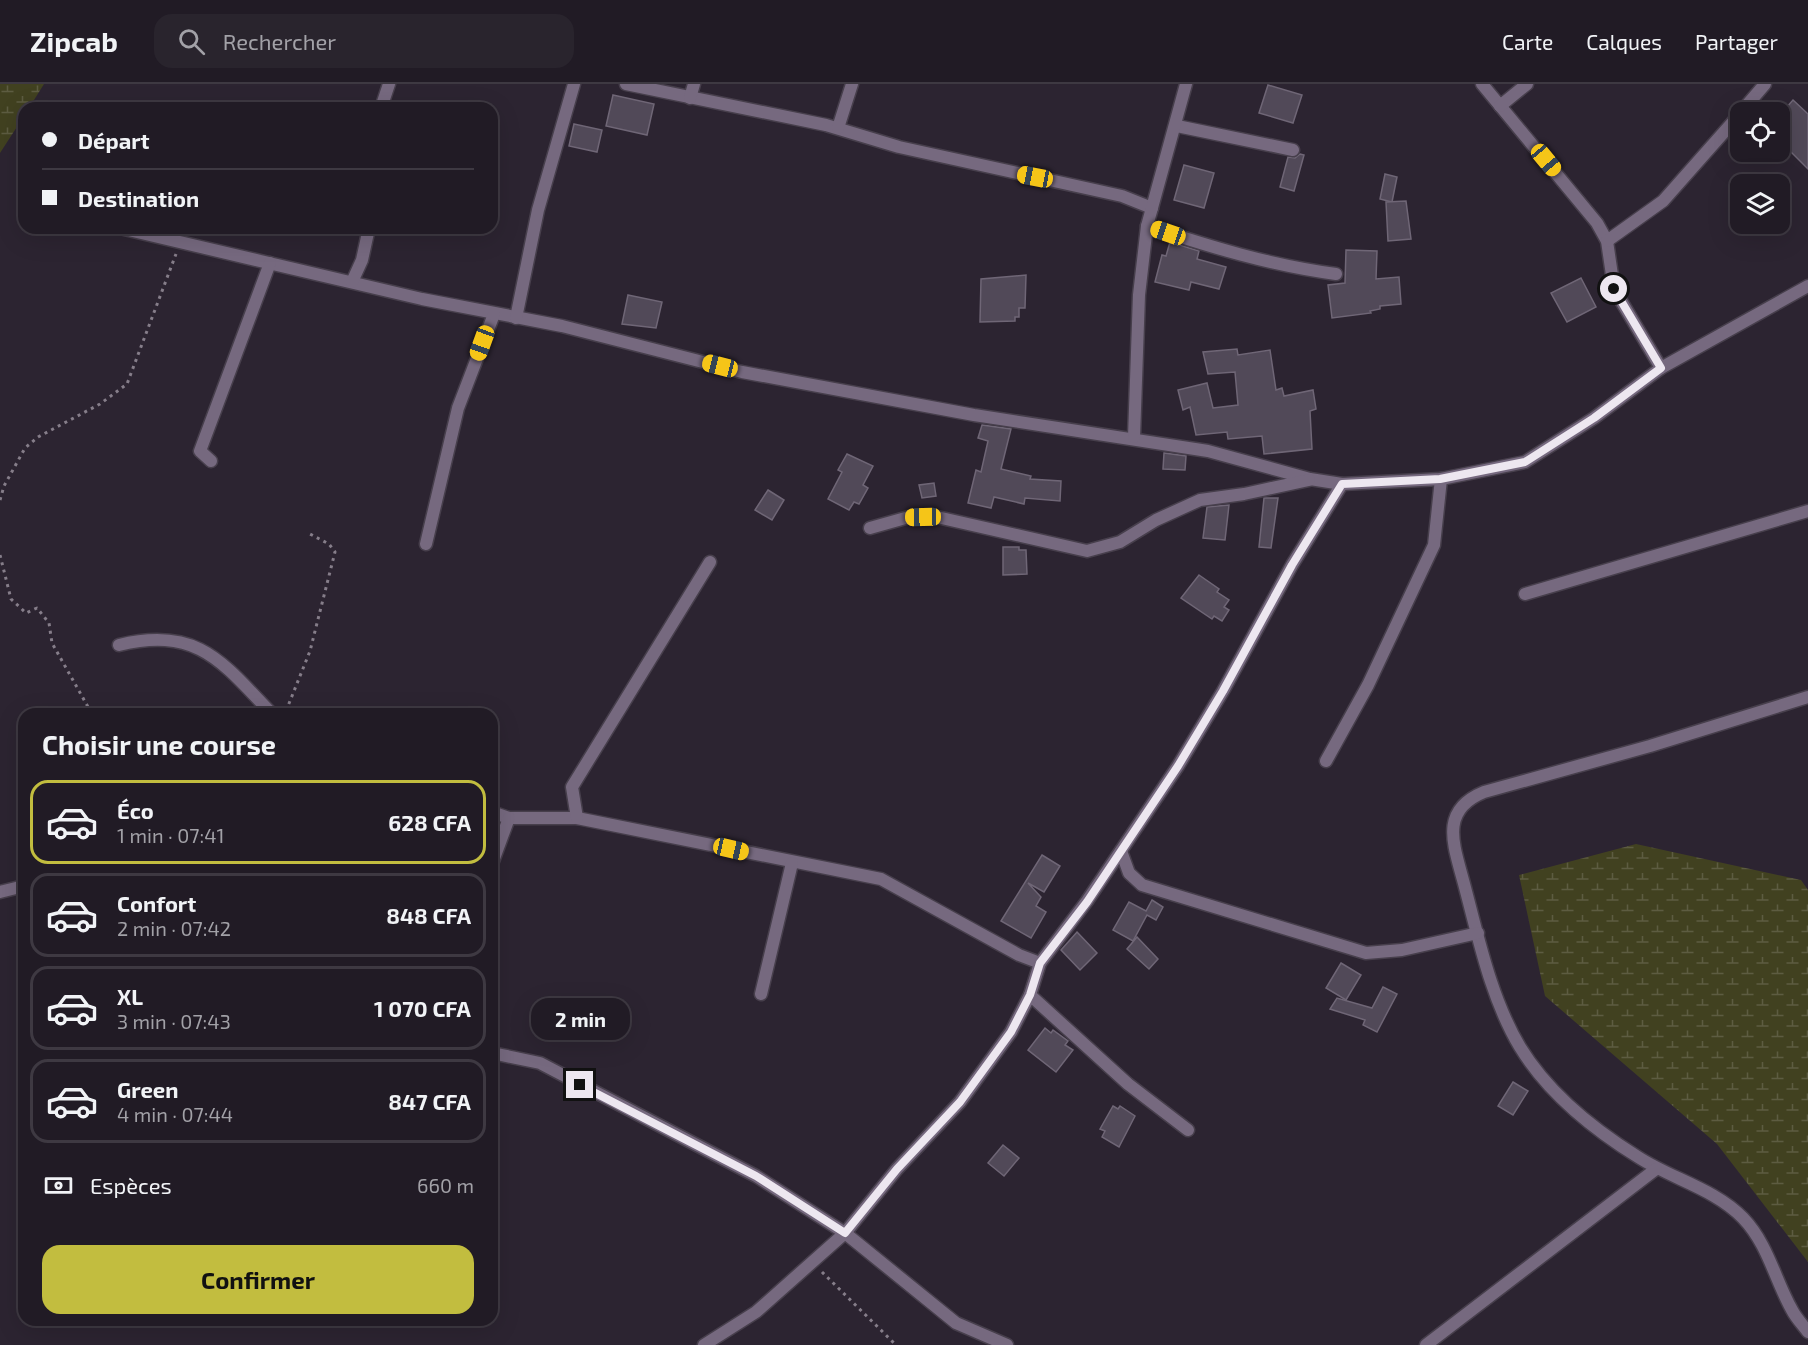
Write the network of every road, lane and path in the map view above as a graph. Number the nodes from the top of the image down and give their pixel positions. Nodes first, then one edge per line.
1 (388, 84) edge
2 (574, 84) edge
3 (626, 84) edge
4 (694, 84) edge
5 (852, 84) edge
6 (1186, 84) edge
7 (1482, 84) edge
8 (1527, 84) edge
9 (1765, 84) edge
10 (690, 98) junction
11 (383, 102) edge
12 (1750, 102) edge
13 (1500, 106) junction
14 (1730, 125) edge
15 (1177, 126) junction
16 (838, 128) junction
17 (1293, 150) dead end
18 (1152, 208) junction
19 (1147, 226) junction
20 (148, 234) edge
21 (368, 234) edge
22 (181, 241) junction
23 (1607, 241) junction
24 (270, 263) junction
25 (1336, 274) dead end
26 (352, 282) junction
27 (1808, 286) edge
28 (494, 314) junction
29 (516, 318) junction
30 (1661, 368) junction
31 (1134, 437) junction
32 (211, 460) dead end
33 (1310, 479) junction
34 (1440, 479) junction
35 (1342, 484) junction
36 (0, 500) edge
37 (1808, 511) edge
38 (870, 528) dead end
39 (310, 534) dead end
40 (426, 544) dead end
41 (0, 555) edge
42 (710, 562) dead end
43 (1524, 594) dead end
44 (119, 645) dead end
45 (1808, 697) edge
46 (89, 708) edge
47 (266, 708) edge
48 (288, 708) edge
49 (1326, 761) dead end
50 (498, 814) edge
51 (509, 818) junction
52 (577, 818) junction
53 (498, 848) edge
54 (1121, 851) junction
55 (792, 862) junction
56 (18, 888) edge
57 (0, 892) edge
58 (1478, 933) junction
59 (1040, 963) junction
60 (762, 994) dead end
61 (1030, 995) junction
62 (498, 1054) edge
63 (1188, 1130) dead end
64 (1656, 1169) junction
65 (845, 1233) junction
66 (812, 1262) junction
67 (1808, 1332) edge
68 (704, 1345) edge
69 (896, 1345) edge
70 (1007, 1345) edge
71 (1426, 1345) edge

1 - 11 street
2 - 29 street
3 - 10 street
4 - 10 street
5 - 16 street
6 - 15 street
7 - 13 street
8 - 13 street
9 - 12 street
10 - 16 street
13 - 23 street
14 - 23 street
15 - 17 street
15 - 18 street
16 - 18 street
18 - 19 street
19 - 25 street
19 - 31 street
20 - 22 street
21 - 26 street
22 - 24 street
22 - 36 path
23 - 30 street
24 - 26 street
24 - 32 street
26 - 28 street
27 - 30 street
28 - 29 street
28 - 40 street
29 - 31 street
30 - 34 street
31 - 33 street
33 - 35 street
33 - 38 street
34 - 35 street
34 - 49 street
35 - 54 street
37 - 43 street
39 - 48 path
41 - 46 path
42 - 52 street
44 - 47 street
45 - 58 street
50 - 51 street
51 - 52 street
51 - 53 street
52 - 55 street
54 - 58 street
54 - 59 street
55 - 59 street
55 - 60 street
56 - 57 street
58 - 64 street
59 - 61 street
61 - 63 street
61 - 65 street
62 - 65 street
64 - 67 street
64 - 71 street
65 - 66 street
65 - 70 street
66 - 68 street
66 - 69 path

